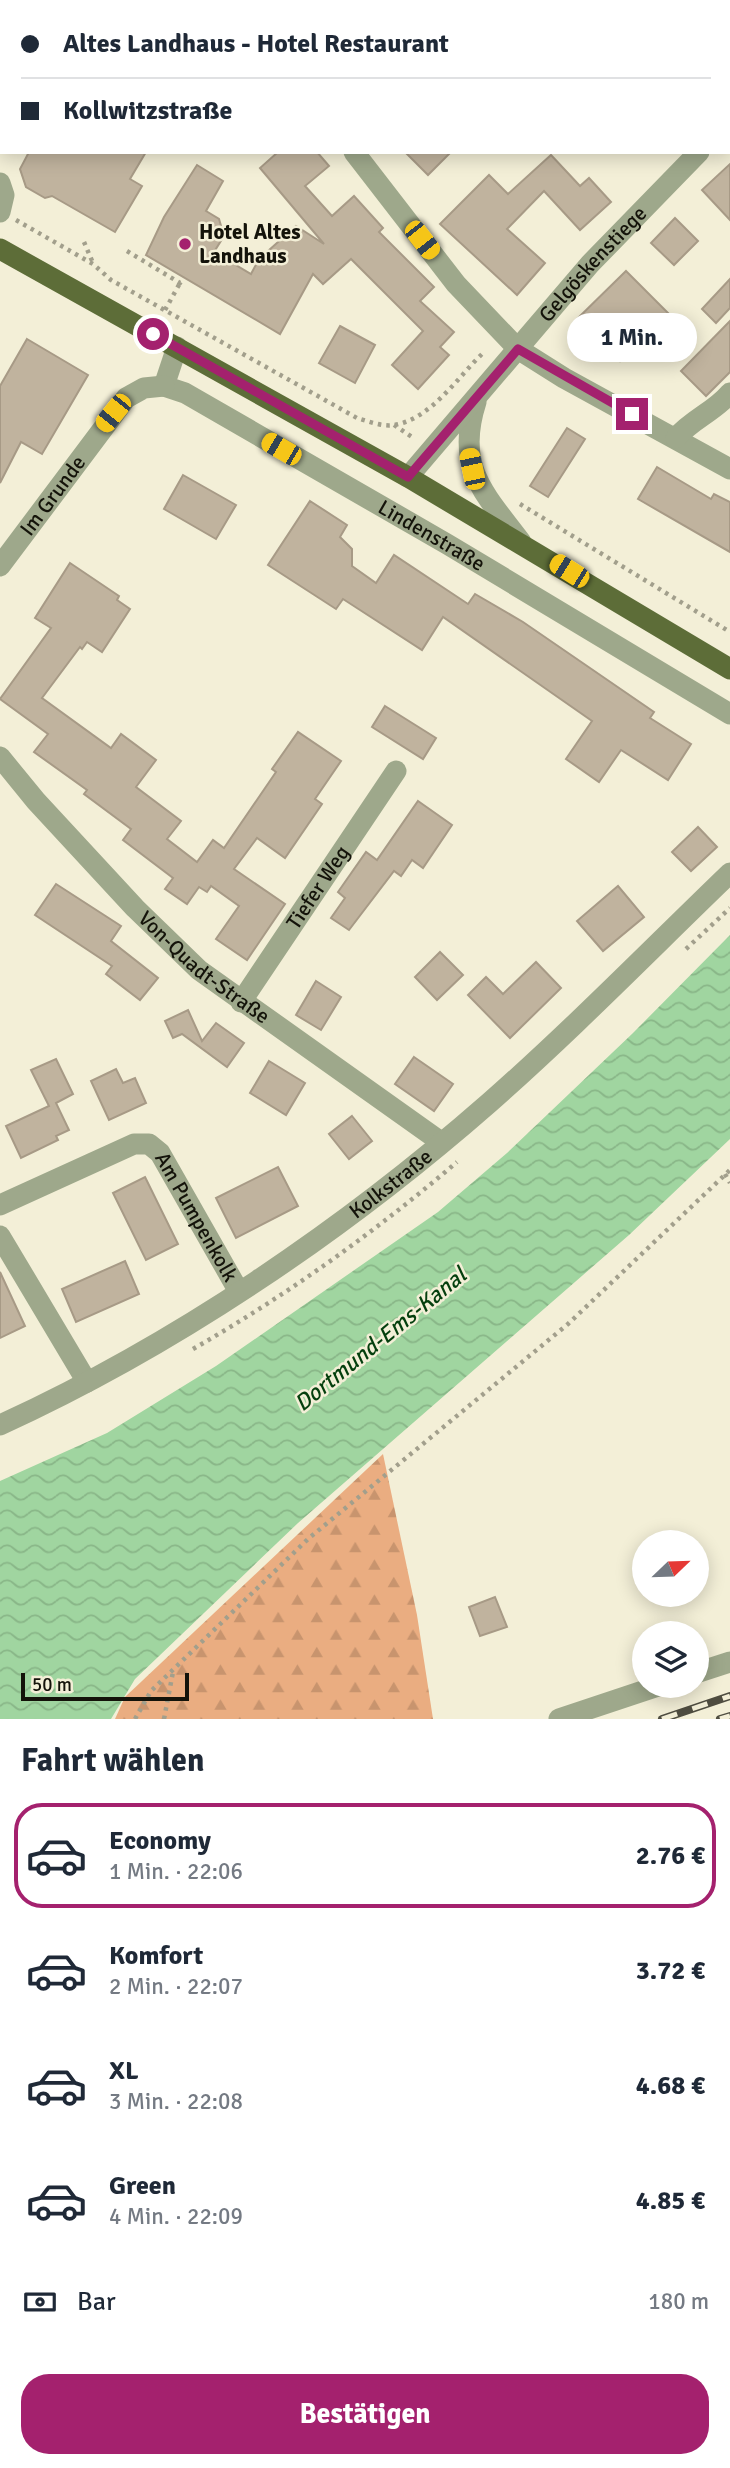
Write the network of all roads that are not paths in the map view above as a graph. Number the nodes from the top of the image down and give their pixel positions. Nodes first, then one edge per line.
1 (356, 154) edge
2 (696, 154) edge
3 (0, 183) edge
4 (0, 211) edge
5 (0, 249) edge
6 (177, 347) junction
7 (518, 349) junction
8 (164, 386) junction
9 (730, 393) edge
10 (477, 397) junction
11 (676, 438) junction
12 (730, 469) edge
13 (408, 477) junction
14 (521, 542) junction
15 (2, 560) edge
16 (730, 669) edge
17 (730, 714) edge
18 (0, 757) edge
19 (396, 771) dead end
20 (730, 873) edge
21 (241, 1002) junction
22 (440, 1142) junction
23 (0, 1205) edge
24 (0, 1236) edge
25 (238, 1290) junction
26 (87, 1382) junction
27 (0, 1425) edge
28 (730, 1662) edge
29 (709, 1669) edge
30 (632, 1695) edge
31 (559, 1719) edge

1 - 7 street
2 - 7 street, Gelgöskenstiege
3 - 4 street
5 - 6 main road, Lindenstraße
6 - 8 street
6 - 13 main road, Lindenstraße
7 - 10 street, Gelgöskenstiege
7 - 11 street
8 - 15 street, Im Grunde
8 - 17 street, Lindenstraße
9 - 11 street
10 - 13 street, Gelgöskenstiege
10 - 14 street
11 - 12 street
13 - 14 main road, Lindenstraße
14 - 16 main road, Lindenstraße
18 - 21 street, Von-Quadt-Straße
19 - 21 street, Tiefer Weg
20 - 22 street, Kolkstraße
21 - 22 street, Von-Quadt-Straße
22 - 25 street, Kolkstraße
23 - 25 street, Am Pumpenkolk
24 - 26 street
25 - 26 street, Kolkstraße
26 - 27 street, Kolkstraße
28 - 29 street
30 - 31 street

